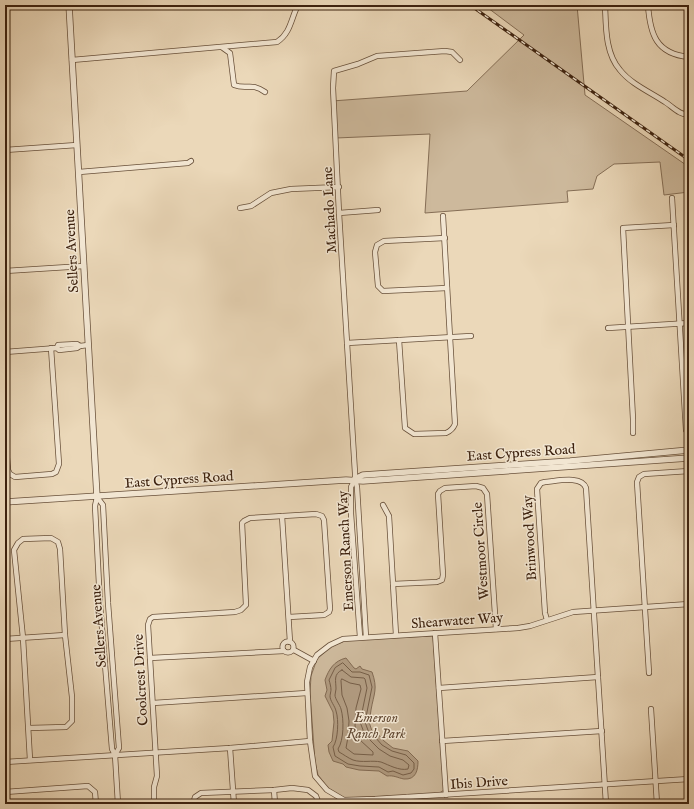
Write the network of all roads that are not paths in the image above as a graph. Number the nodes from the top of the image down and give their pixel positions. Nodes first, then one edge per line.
1 (69, 5) edge
2 (298, 5) edge
3 (605, 5) edge
4 (648, 5) edge
5 (221, 47) junction
6 (689, 57) edge
7 (72, 60) junction
8 (460, 60) dead end
9 (265, 92) dead end
10 (689, 114) edge
11 (76, 145) junction
12 (5, 150) edge
13 (191, 161) dead end
14 (79, 172) junction
15 (339, 187) junction
16 (672, 198) dead end
17 (240, 208) dead end
18 (378, 210) dead end
19 (339, 213) junction
20 (444, 216) dead end
21 (674, 225) junction
22 (445, 238) junction
23 (84, 266) junction
24 (5, 271) edge
25 (448, 288) junction
26 (680, 324) junction
27 (689, 324) edge
28 (628, 327) junction
29 (608, 328) dead end
30 (471, 336) dead end
31 (450, 338) junction
32 (399, 340) junction
33 (347, 343) junction
34 (88, 345) junction
35 (54, 348) junction
36 (5, 352) edge
37 (686, 430) dead end
38 (5, 432) edge
39 (632, 433) dead end
40 (689, 450) edge
41 (689, 458) edge
42 (688, 471) edge
43 (355, 479) junction
44 (97, 496) junction
45 (5, 502) edge
46 (383, 504) dead end
47 (689, 508) edge
48 (282, 516) junction
49 (394, 584) junction
50 (689, 604) edge
51 (645, 606) junction
52 (594, 609) junction
53 (289, 617) junction
54 (547, 620) junction
55 (496, 629) junction
56 (435, 633) junction
57 (65, 635) junction
58 (396, 635) junction
59 (360, 637) junction
60 (366, 637) junction
61 (23, 638) junction
62 (5, 639) edge
63 (290, 642) junction
64 (294, 650) junction
65 (284, 651) junction
66 (150, 658) junction
67 (314, 661) junction
68 (649, 673) dead end
69 (598, 677) junction
70 (439, 688) junction
71 (307, 693) junction
72 (153, 703) junction
73 (651, 709) dead end
74 (29, 728) junction
75 (602, 731) junction
76 (310, 741) junction
77 (442, 741) junction
78 (230, 748) junction
79 (156, 752) junction
80 (115, 755) junction
81 (30, 760) junction
82 (5, 762) edge
83 (689, 779) edge
84 (656, 782) junction
85 (605, 785) junction
86 (274, 790) junction
87 (5, 792) edge
88 (234, 792) junction
89 (446, 795) junction
90 (407, 797) junction
91 (364, 802) edge
92 (96, 804) edge
93 (118, 804) edge
94 (154, 804) edge
95 (193, 804) edge
96 (234, 804) edge
97 (275, 804) edge
98 (319, 804) edge
99 (407, 804) edge
100 (606, 804) edge
101 (657, 804) edge

1 - 7 street, Sellers Avenue
2 - 5 street
3 - 10 street
4 - 6 street
5 - 7 street
5 - 9 street
7 - 11 street, Sellers Avenue
8 - 15 street, Machado Lane
11 - 12 street
11 - 14 street, Sellers Avenue
13 - 14 street
14 - 23 street, Sellers Avenue
15 - 17 street
15 - 19 street, Machado Lane
16 - 21 street
18 - 19 street
19 - 33 street, Machado Lane
20 - 22 street
21 - 26 street
21 - 28 street
22 - 25 street
22 - 25 street
23 - 24 street
23 - 34 street, Sellers Avenue
25 - 31 street
26 - 27 street
26 - 28 street
26 - 37 street
28 - 29 street
28 - 39 street
30 - 31 street
31 - 32 street
31 - 32 street
32 - 33 street
33 - 43 street, Machado Lane
34 - 35 street
34 - 44 street, Sellers Avenue
35 - 36 street
35 - 38 street
40 - 43 street, East Cypress Road
41 - 43 street, East Cypress Road
42 - 47 street
42 - 51 street
43 - 44 street, East Cypress Road
43 - 59 street, Emerson Ranch Way
43 - 60 street, Emerson Ranch Way
44 - 45 street, East Cypress Road
44 - 80 street, Sellers Avenue
44 - 80 street, Sellers Avenue
46 - 49 street
48 - 53 street
48 - 53 street
48 - 66 street, Coolcrest Drive
49 - 55 street, Westmoor Circle
49 - 58 street
50 - 51 street, Shearwater Way
51 - 52 street, Shearwater Way
51 - 68 street
52 - 54 street, Shearwater Way
52 - 54 street, Brinwood Way
52 - 69 street
53 - 63 street
54 - 55 street, Shearwater Way
55 - 56 street, Shearwater Way
56 - 58 street, Shearwater Way
56 - 70 street
57 - 61 street
57 - 61 street
57 - 74 street
58 - 60 street, Shearwater Way
59 - 60 street, Shearwater Way
59 - 67 street, Shearwater Way
61 - 62 street
61 - 74 street
63 - 64 street
63 - 65 street
64 - 65 street
64 - 67 street
65 - 66 street
66 - 72 street, Coolcrest Drive
67 - 71 street, Shearwater Way
69 - 70 street
69 - 75 street
70 - 77 street
71 - 72 street
71 - 76 street, Shearwater Way
72 - 79 street, Coolcrest Drive
73 - 84 street
74 - 81 street
75 - 77 street
75 - 85 street
76 - 78 street
76 - 91 street, Ibis Drive
77 - 89 street
78 - 79 street
78 - 88 street
79 - 80 street
79 - 94 street, Coolcrest Drive
80 - 81 street
80 - 93 street, Sellers Avenue
81 - 82 street
83 - 84 street, Ibis Drive
84 - 85 street, Ibis Drive
84 - 101 street
85 - 89 street, Ibis Drive
85 - 100 street
86 - 88 street
86 - 97 street
86 - 98 street
87 - 92 street
88 - 95 street
88 - 96 street
89 - 90 street, Ibis Drive
90 - 91 street, Ibis Drive
90 - 99 street

